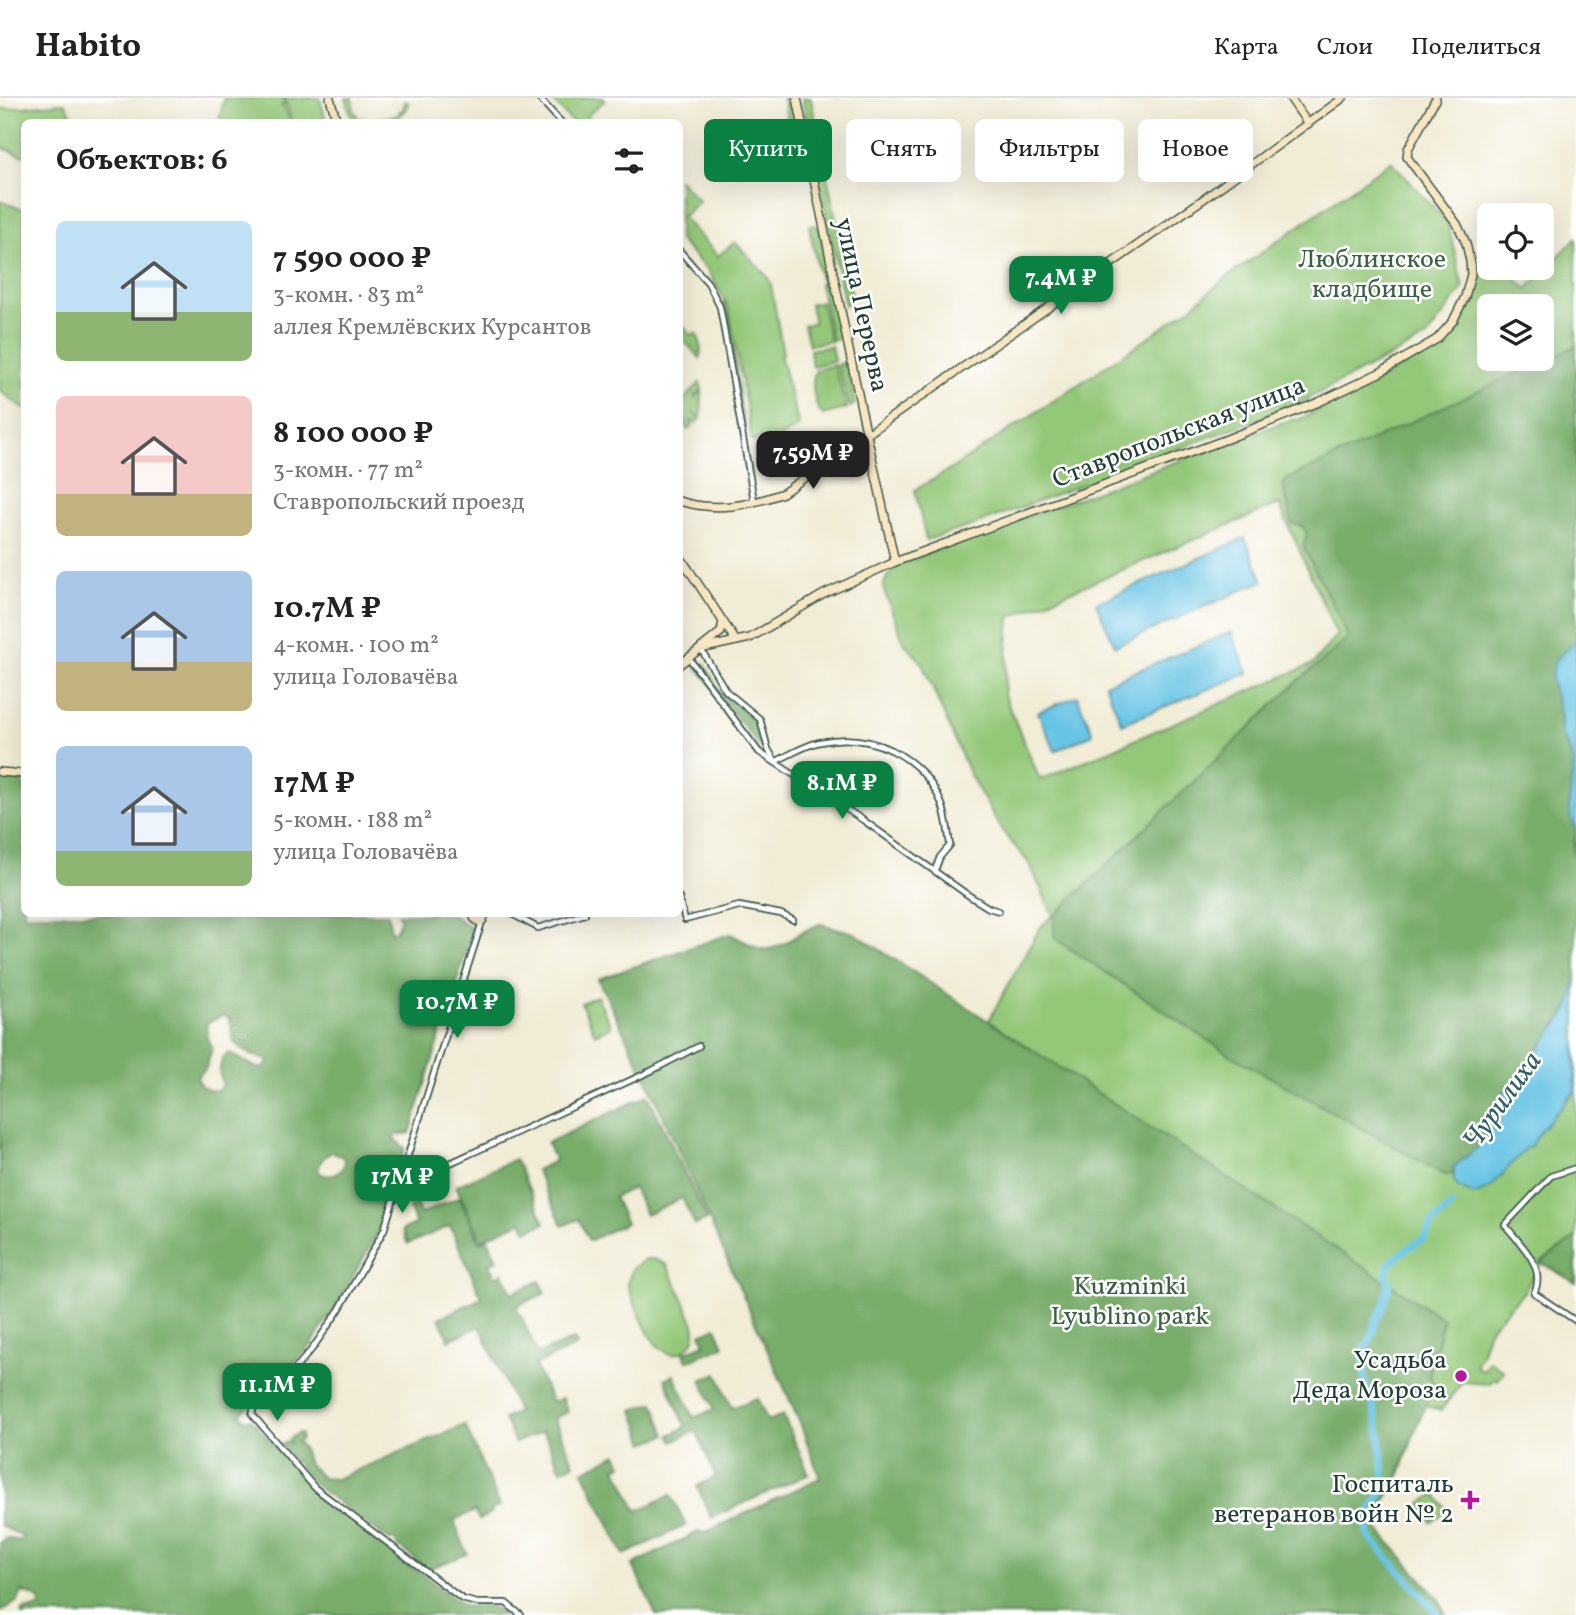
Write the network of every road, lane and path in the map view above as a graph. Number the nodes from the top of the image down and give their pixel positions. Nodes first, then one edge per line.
1 (330, 98) edge
2 (539, 98) edge
3 (797, 98) edge
4 (1290, 98) edge
5 (1343, 98) edge
6 (1436, 98) edge
7 (336, 119) edge
8 (558, 119) edge
9 (1308, 124) junction
10 (683, 255) edge
11 (867, 436) junction
12 (683, 502) edge
13 (754, 503) junction
14 (699, 506) junction
15 (683, 508) edge
16 (683, 561) edge
17 (895, 562) junction
18 (722, 620) junction
19 (736, 641) junction
20 (700, 649) junction
21 (688, 656) junction
22 (683, 661) edge
23 (775, 762) junction
24 (0, 772) edge
25 (21, 774) edge
26 (935, 870) junction
27 (999, 911) dead end
28 (683, 913) edge
29 (478, 917) edge
30 (518, 917) edge
31 (575, 917) edge
32 (793, 920) dead end
33 (699, 1046) dead end
34 (1576, 1168) edge
35 (399, 1186) junction
36 (1576, 1321) edge
37 (522, 1615) edge

1 - 7 street
2 - 8 street
3 - 11 street, улица Перерва
4 - 9 street
5 - 9 street
6 - 17 street, Ставропольская улица
9 - 11 street
10 - 13 street
11 - 13 street
11 - 17 street, улица Перерва
12 - 14 street
13 - 14 street
14 - 15 street
16 - 18 street
17 - 19 street, Ставропольская улица
18 - 19 street
18 - 20 street
19 - 20 street, Ставропольская улица
20 - 21 street, Ставропольская улица
20 - 23 street
21 - 22 street, Ставропольская улица
21 - 23 street
23 - 26 street
23 - 26 street
24 - 25 street
26 - 27 street
28 - 32 street
29 - 35 street
30 - 31 street
33 - 35 street
34 - 36 street
35 - 37 street

